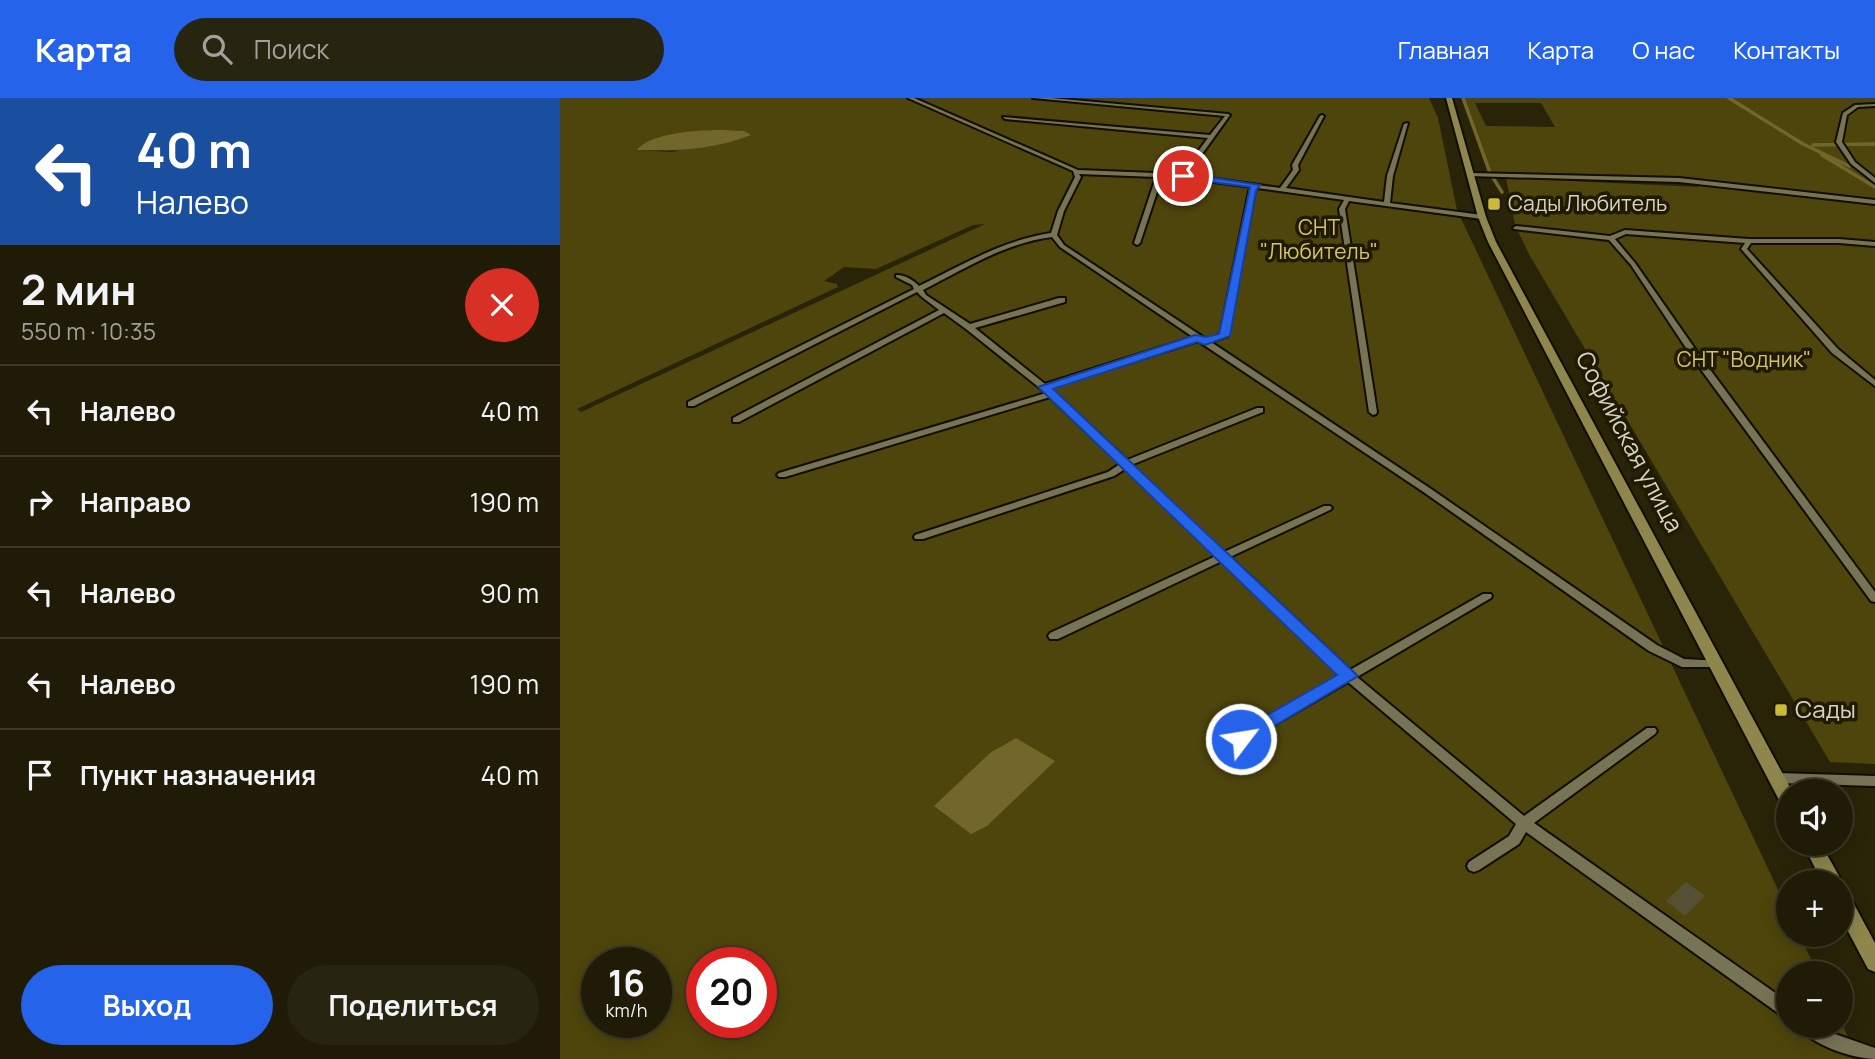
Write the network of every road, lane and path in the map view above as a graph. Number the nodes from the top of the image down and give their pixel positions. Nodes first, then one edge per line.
1 (910, 98) edge
2 (1035, 98) edge
3 (1449, 98) edge
4 (1875, 105) edge
5 (1322, 116) dead end
6 (1005, 118) dead end
7 (1406, 124) dead end
8 (1213, 137) junction
9 (1078, 172) junction
10 (1160, 174) junction
11 (1471, 175) junction
12 (1183, 176) junction
13 (1875, 181) edge
14 (1256, 185) junction
15 (1283, 188) junction
16 (1347, 199) junction
17 (1875, 202) edge
18 (1387, 205) junction
19 (1482, 217) junction
20 (1516, 228) dead end
21 (1054, 235) junction
22 (1611, 238) junction
23 (1749, 241) junction
24 (1136, 243) dead end
25 (1875, 244) edge
26 (898, 275) dead end
27 (920, 289) junction
28 (1062, 300) dead end
29 (944, 310) junction
30 (969, 327) junction
31 (1202, 340) junction
32 (1875, 384) edge
33 (1048, 391) junction
34 (691, 404) dead end
35 (1260, 410) dead end
36 (1373, 412) dead end
37 (736, 420) dead end
38 (1125, 464) junction
39 (782, 475) dead end
40 (1327, 508) dead end
41 (919, 537) dead end
42 (1224, 557) junction
43 (1487, 596) dead end
44 (1875, 599) edge
45 (1054, 636) dead end
46 (1717, 664) junction
47 (1349, 676) junction
48 (1651, 731) dead end
49 (1241, 739) dead end
50 (1777, 778) joint
51 (1875, 782) edge
52 (1524, 823) junction
53 (1474, 866) dead end
54 (1853, 922) edge
55 (1875, 963) edge
56 (1776, 1002) edge
57 (1826, 1038) edge
58 (1875, 1056) edge

1 - 9 lane
2 - 8 lane
3 - 11 main road, Софийская улица
4 - 13 lane
5 - 15 lane
6 - 8 lane
7 - 18 lane
8 - 12 lane
9 - 10 lane
9 - 21 lane
10 - 12 lane
10 - 24 lane
11 - 17 lane
11 - 19 main road, Софийская улица
12 - 14 lane
14 - 15 lane
14 - 31 lane
15 - 16 lane
16 - 18 lane
16 - 36 lane
18 - 19 lane
19 - 46 main road, Софийская улица
20 - 22 lane
21 - 27 lane
21 - 31 lane
22 - 23 lane
22 - 44 lane
23 - 25 lane
23 - 32 lane
26 - 27 lane
27 - 29 lane
27 - 34 lane
28 - 30 lane
29 - 30 lane
29 - 37 lane
30 - 33 lane
31 - 33 lane
31 - 46 lane
33 - 38 lane
33 - 39 lane
35 - 38 lane
38 - 41 lane
38 - 42 lane
40 - 42 lane
42 - 45 lane
42 - 47 lane
43 - 47 lane
46 - 50 main road, Софийская улица
47 - 49 lane
47 - 52 lane
48 - 52 lane
50 - 51 lane
52 - 53 lane
52 - 56 lane
54 - 55 main road
57 - 58 lane

